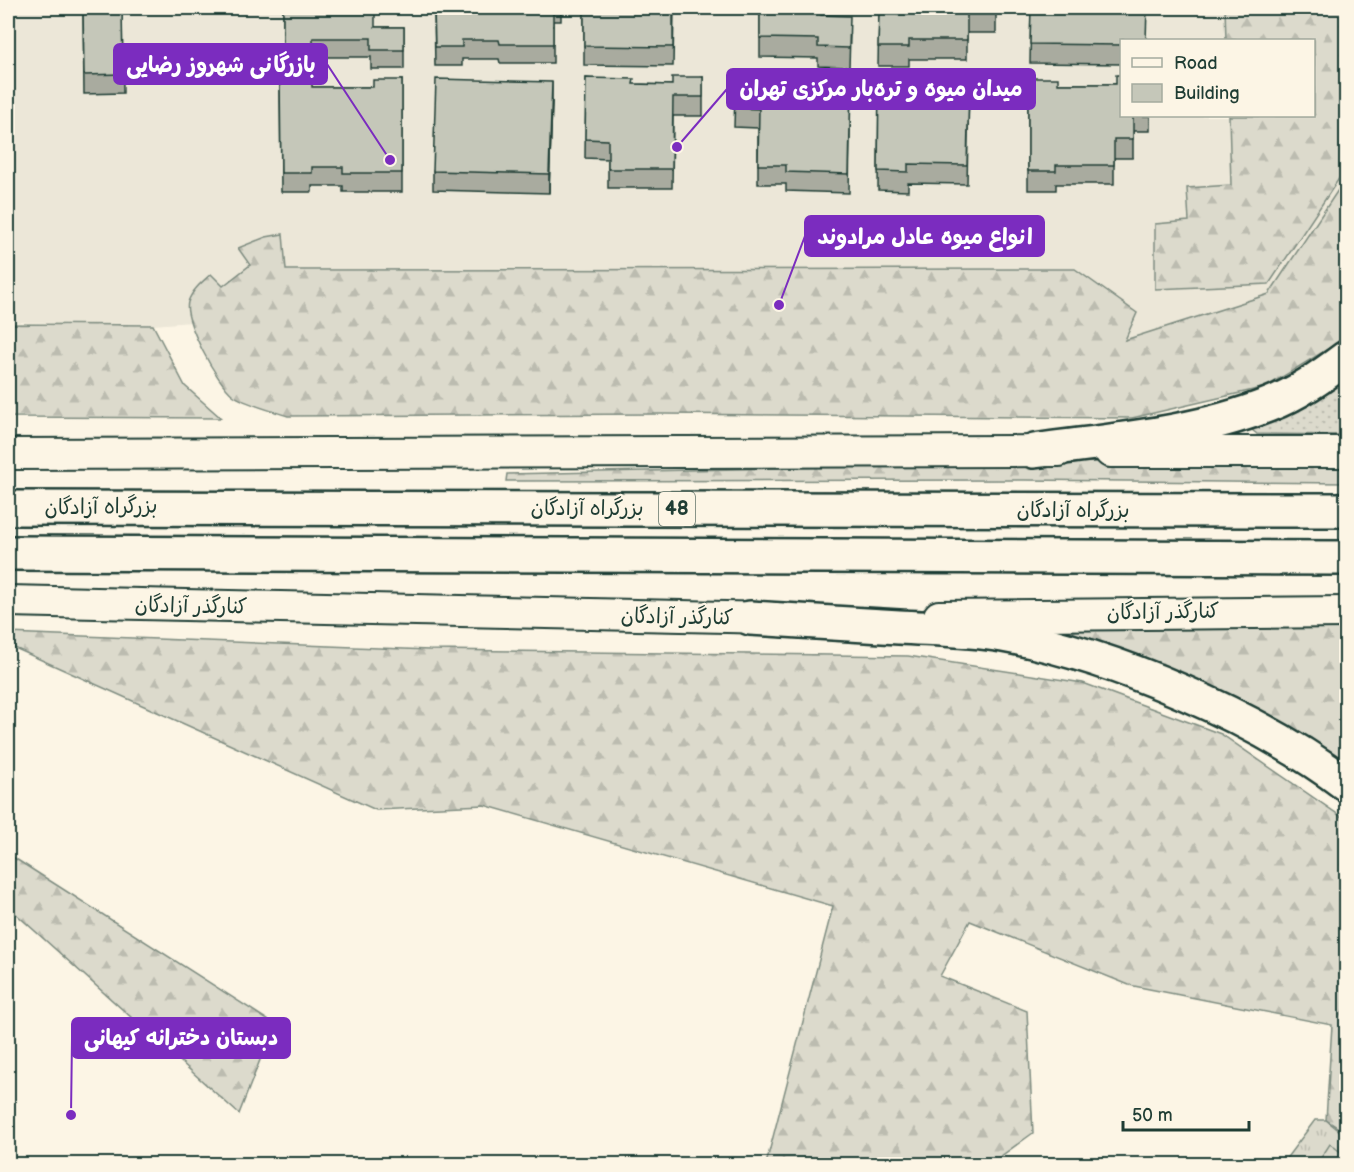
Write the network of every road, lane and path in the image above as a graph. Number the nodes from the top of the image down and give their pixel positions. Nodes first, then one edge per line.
1 (1347, 358) edge
2 (1034, 451) junction
3 (1347, 452) edge
4 (8, 454) edge
5 (8, 508) edge
6 (1347, 510) edge
7 (8, 553) edge
8 (1347, 558) edge
9 (8, 601) edge
10 (1347, 612) edge
11 (750, 618) junction
12 (1347, 784) edge

1 - 2 highway
2 - 3 main road
2 - 4 main road
5 - 6 highway, بزرگراه آزادگان / 48
7 - 8 highway, 48
9 - 11 main road, کنارگذر آزادگان
10 - 11 main road, کنارگذر آزادگان
11 - 12 highway

